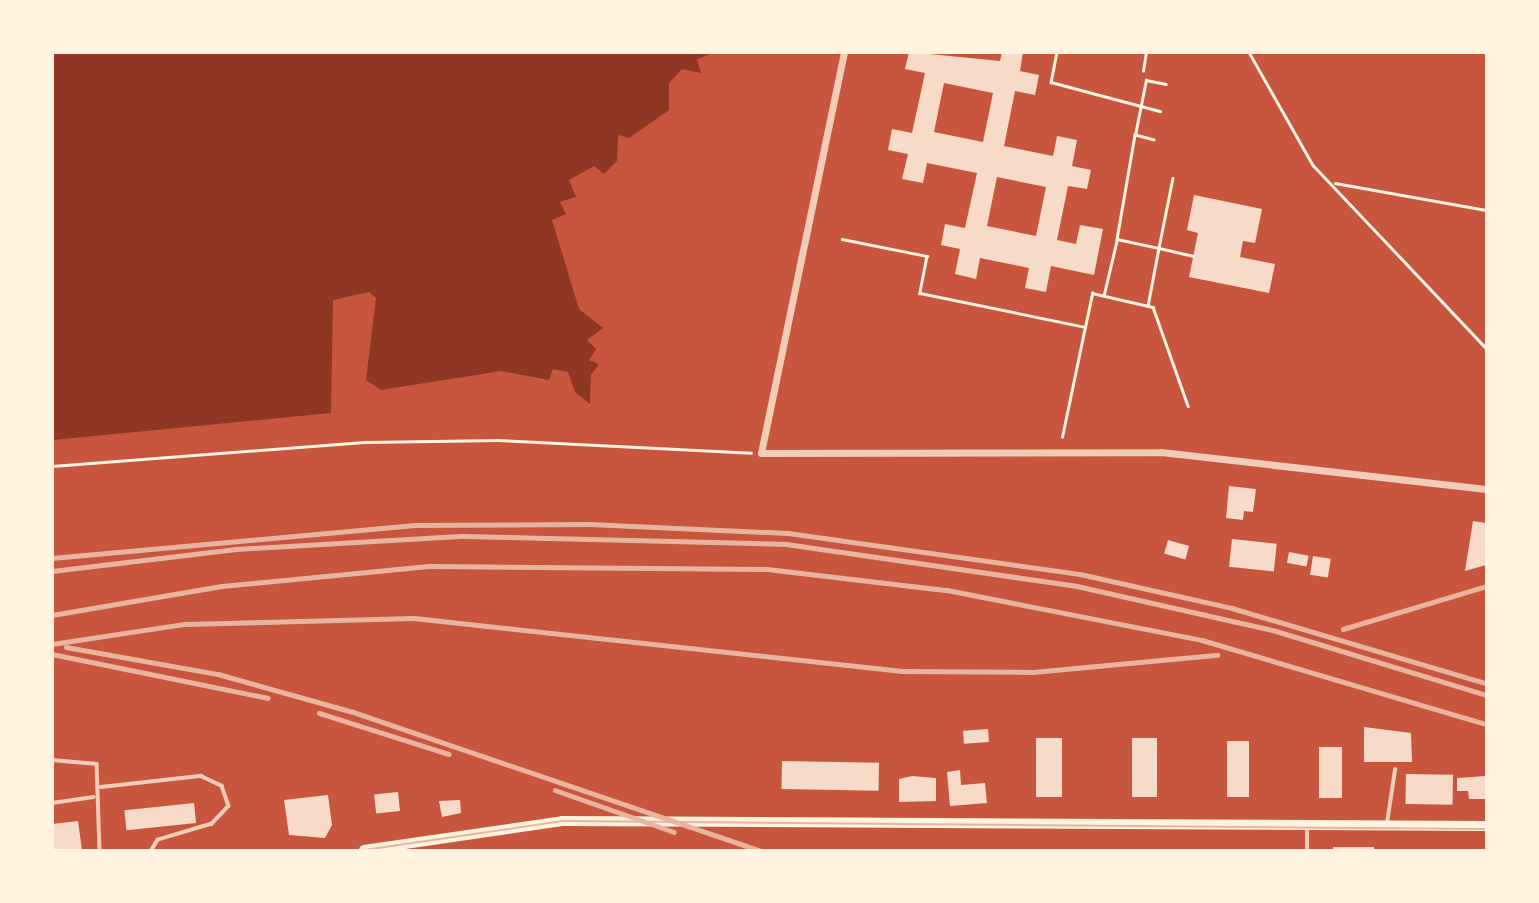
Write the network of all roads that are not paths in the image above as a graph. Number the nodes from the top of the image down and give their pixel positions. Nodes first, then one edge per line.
1 (844, 52) edge
2 (1486, 489) edge
3 (52, 760) edge
4 (1395, 770) dead end
5 (101, 786) junction
6 (94, 797) junction
7 (52, 803) edge
8 (1307, 825) junction
9 (1387, 825) junction
10 (1486, 826) edge
11 (100, 850) edge
12 (152, 850) edge
13 (364, 850) edge
14 (1307, 850) edge

1 - 2 street
3 - 5 lane
4 - 9 lane
5 - 6 lane
5 - 12 lane
6 - 7 lane
6 - 11 lane
8 - 9 main road
8 - 13 main road
8 - 14 lane
9 - 10 main road

